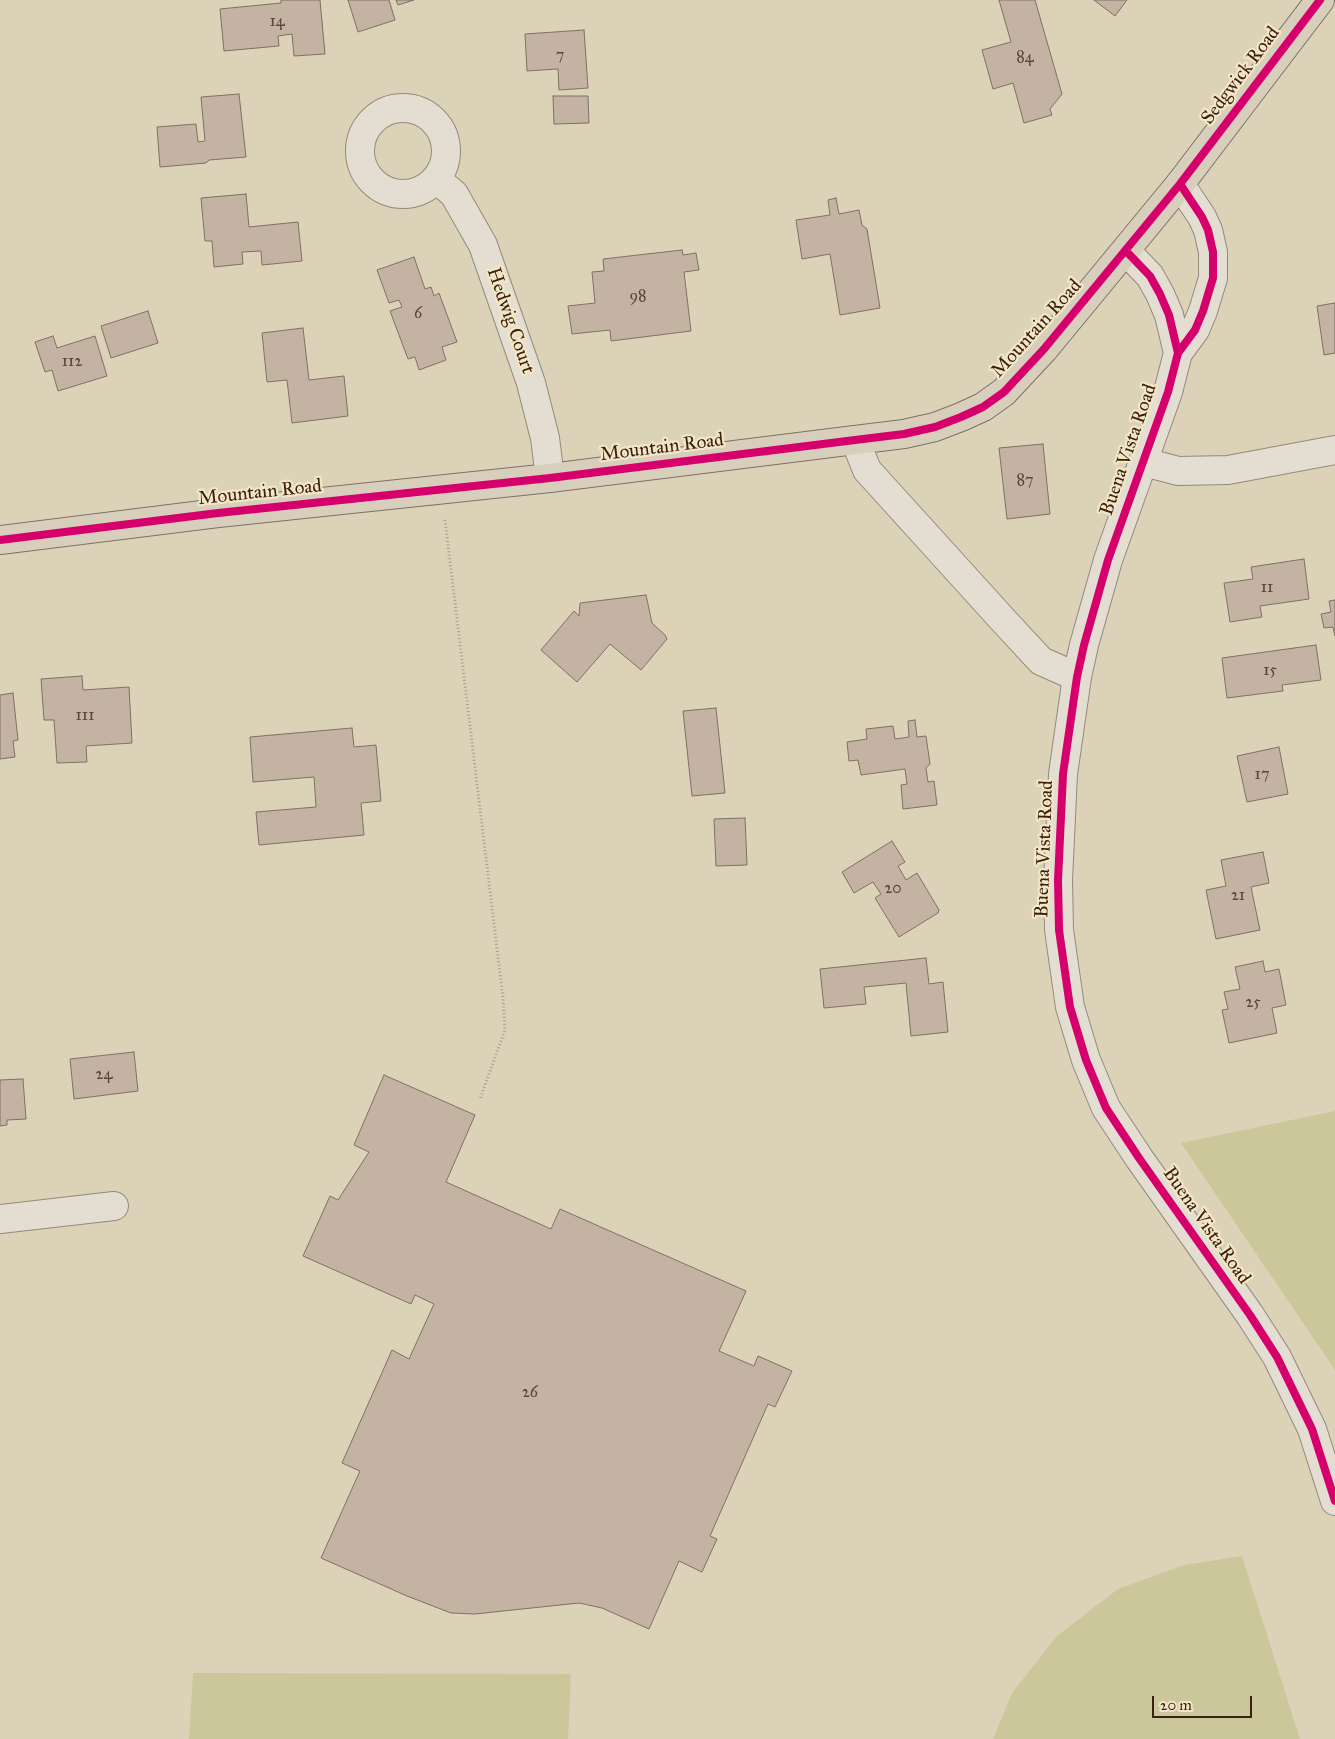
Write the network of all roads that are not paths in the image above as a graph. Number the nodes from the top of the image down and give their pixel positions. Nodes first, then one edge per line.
1 (1320, 0) edge
2 (1206, 149) joint
3 (436, 179) dead end
4 (1180, 184) junction
5 (1126, 251) junction
6 (1178, 353) junction
7 (855, 440) junction
8 (1335, 450) edge
9 (1144, 462) junction
10 (550, 478) junction
11 (0, 540) edge
12 (1077, 677) junction
13 (114, 1206) dead end
14 (0, 1219) edge
15 (1335, 1501) edge

1 - 2 main road, Sedgwick Road
2 - 4 main road, Mountain Road
3 - 10 street, Hedwig Court
4 - 5 main road, Mountain Road
4 - 6 street, Buena Vista Road
5 - 6 street, Buena Vista Road
5 - 7 main road, Mountain Road
6 - 9 street, Buena Vista Road
7 - 10 main road, Mountain Road
7 - 12 street
8 - 9 street
9 - 12 street, Buena Vista Road
10 - 11 main road, Mountain Road
12 - 15 street, Buena Vista Road
13 - 14 street

